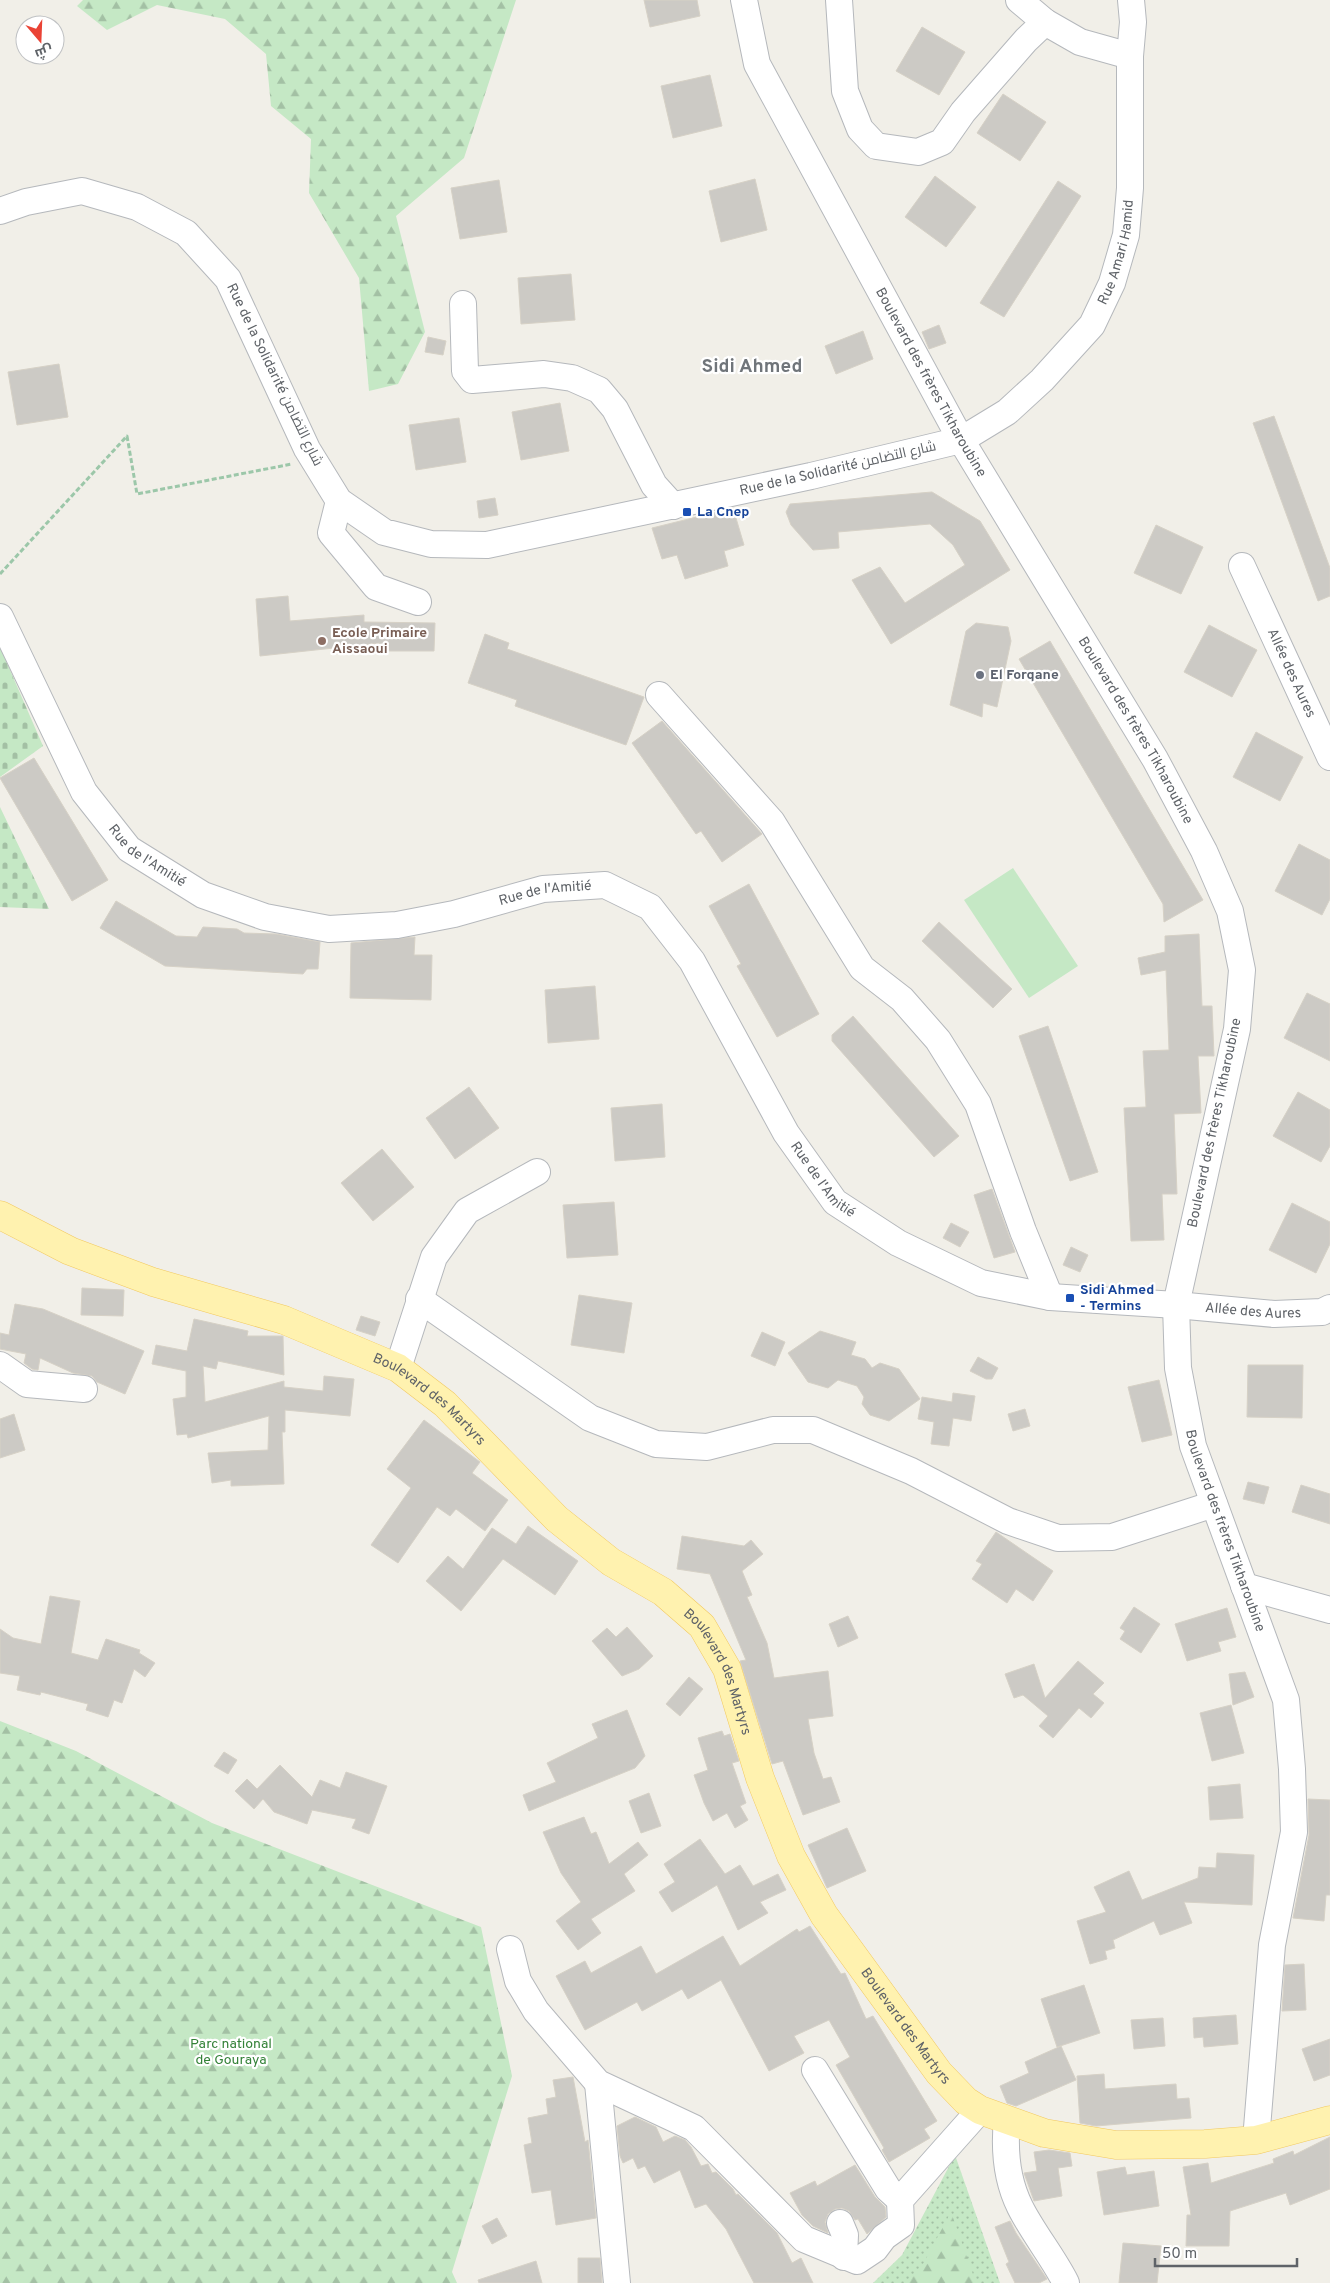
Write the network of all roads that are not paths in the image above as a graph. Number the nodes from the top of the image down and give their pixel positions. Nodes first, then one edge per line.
1 (744, 0) edge
2 (839, 0) edge
3 (1019, 0) edge
4 (1131, 0) edge
5 (1045, 22) junction
6 (1130, 56) junction
7 (0, 211) edge
8 (463, 304) dead end
9 (961, 440) junction
10 (339, 501) junction
11 (673, 506) junction
12 (1242, 566) dead end
13 (418, 602) dead end
14 (0, 617) edge
15 (659, 695) dead end
16 (1330, 757) edge
17 (537, 1172) dead end
18 (0, 1215) edge
19 (1050, 1297) junction
20 (420, 1299) junction
21 (1176, 1305) junction
22 (1330, 1308) edge
23 (0, 1365) edge
24 (398, 1368) junction
25 (84, 1389) dead end
26 (1214, 1504) junction
27 (1244, 1586) junction
28 (1330, 1610) edge
29 (510, 1949) dead end
30 (815, 2070) dead end
31 (598, 2084) junction
32 (980, 2110) junction
33 (1007, 2120) junction
34 (1330, 2120) edge
35 (1256, 2140) junction
36 (900, 2200) junction
37 (840, 2223) dead end
38 (844, 2257) junction
39 (617, 2283) edge
40 (1066, 2283) edge

1 - 9 street, Boulevard des frères Tikharoubine
2 - 5 street
3 - 5 street
4 - 6 street, Rue Amari Hamid
5 - 6 street
6 - 9 street, Rue Amari Hamid
7 - 10 street, Rue de la Solidarité شارع التضامن
8 - 11 street
9 - 11 street, Rue de la Solidarité شارع التضامن
9 - 21 street, Boulevard des frères Tikharoubine
10 - 11 street, Rue de la Solidarité شارع التضامن
10 - 13 street
12 - 16 street, Allée des Aures
14 - 19 street, Rue de l'Amitié
15 - 19 street
17 - 20 street
18 - 24 main road, Boulevard des Martyrs
19 - 21 street, Rue de l'Amitié
20 - 24 street
20 - 26 street
21 - 22 street, Allée des Aures
21 - 26 street, Boulevard des frères Tikharoubine
23 - 25 street
24 - 32 main road, Boulevard des Martyrs
26 - 27 street, Boulevard des frères Tikharoubine
27 - 28 street
27 - 35 street, Boulevard des frères Tikharoubine
29 - 31 street
30 - 36 street
31 - 38 street
31 - 39 street
32 - 33 main road, Boulevard des Martyrs
32 - 36 street
33 - 35 main road, Boulevard des Martyrs
33 - 40 street
34 - 35 main road, Boulevard des Martyrs
36 - 38 street
37 - 38 street

